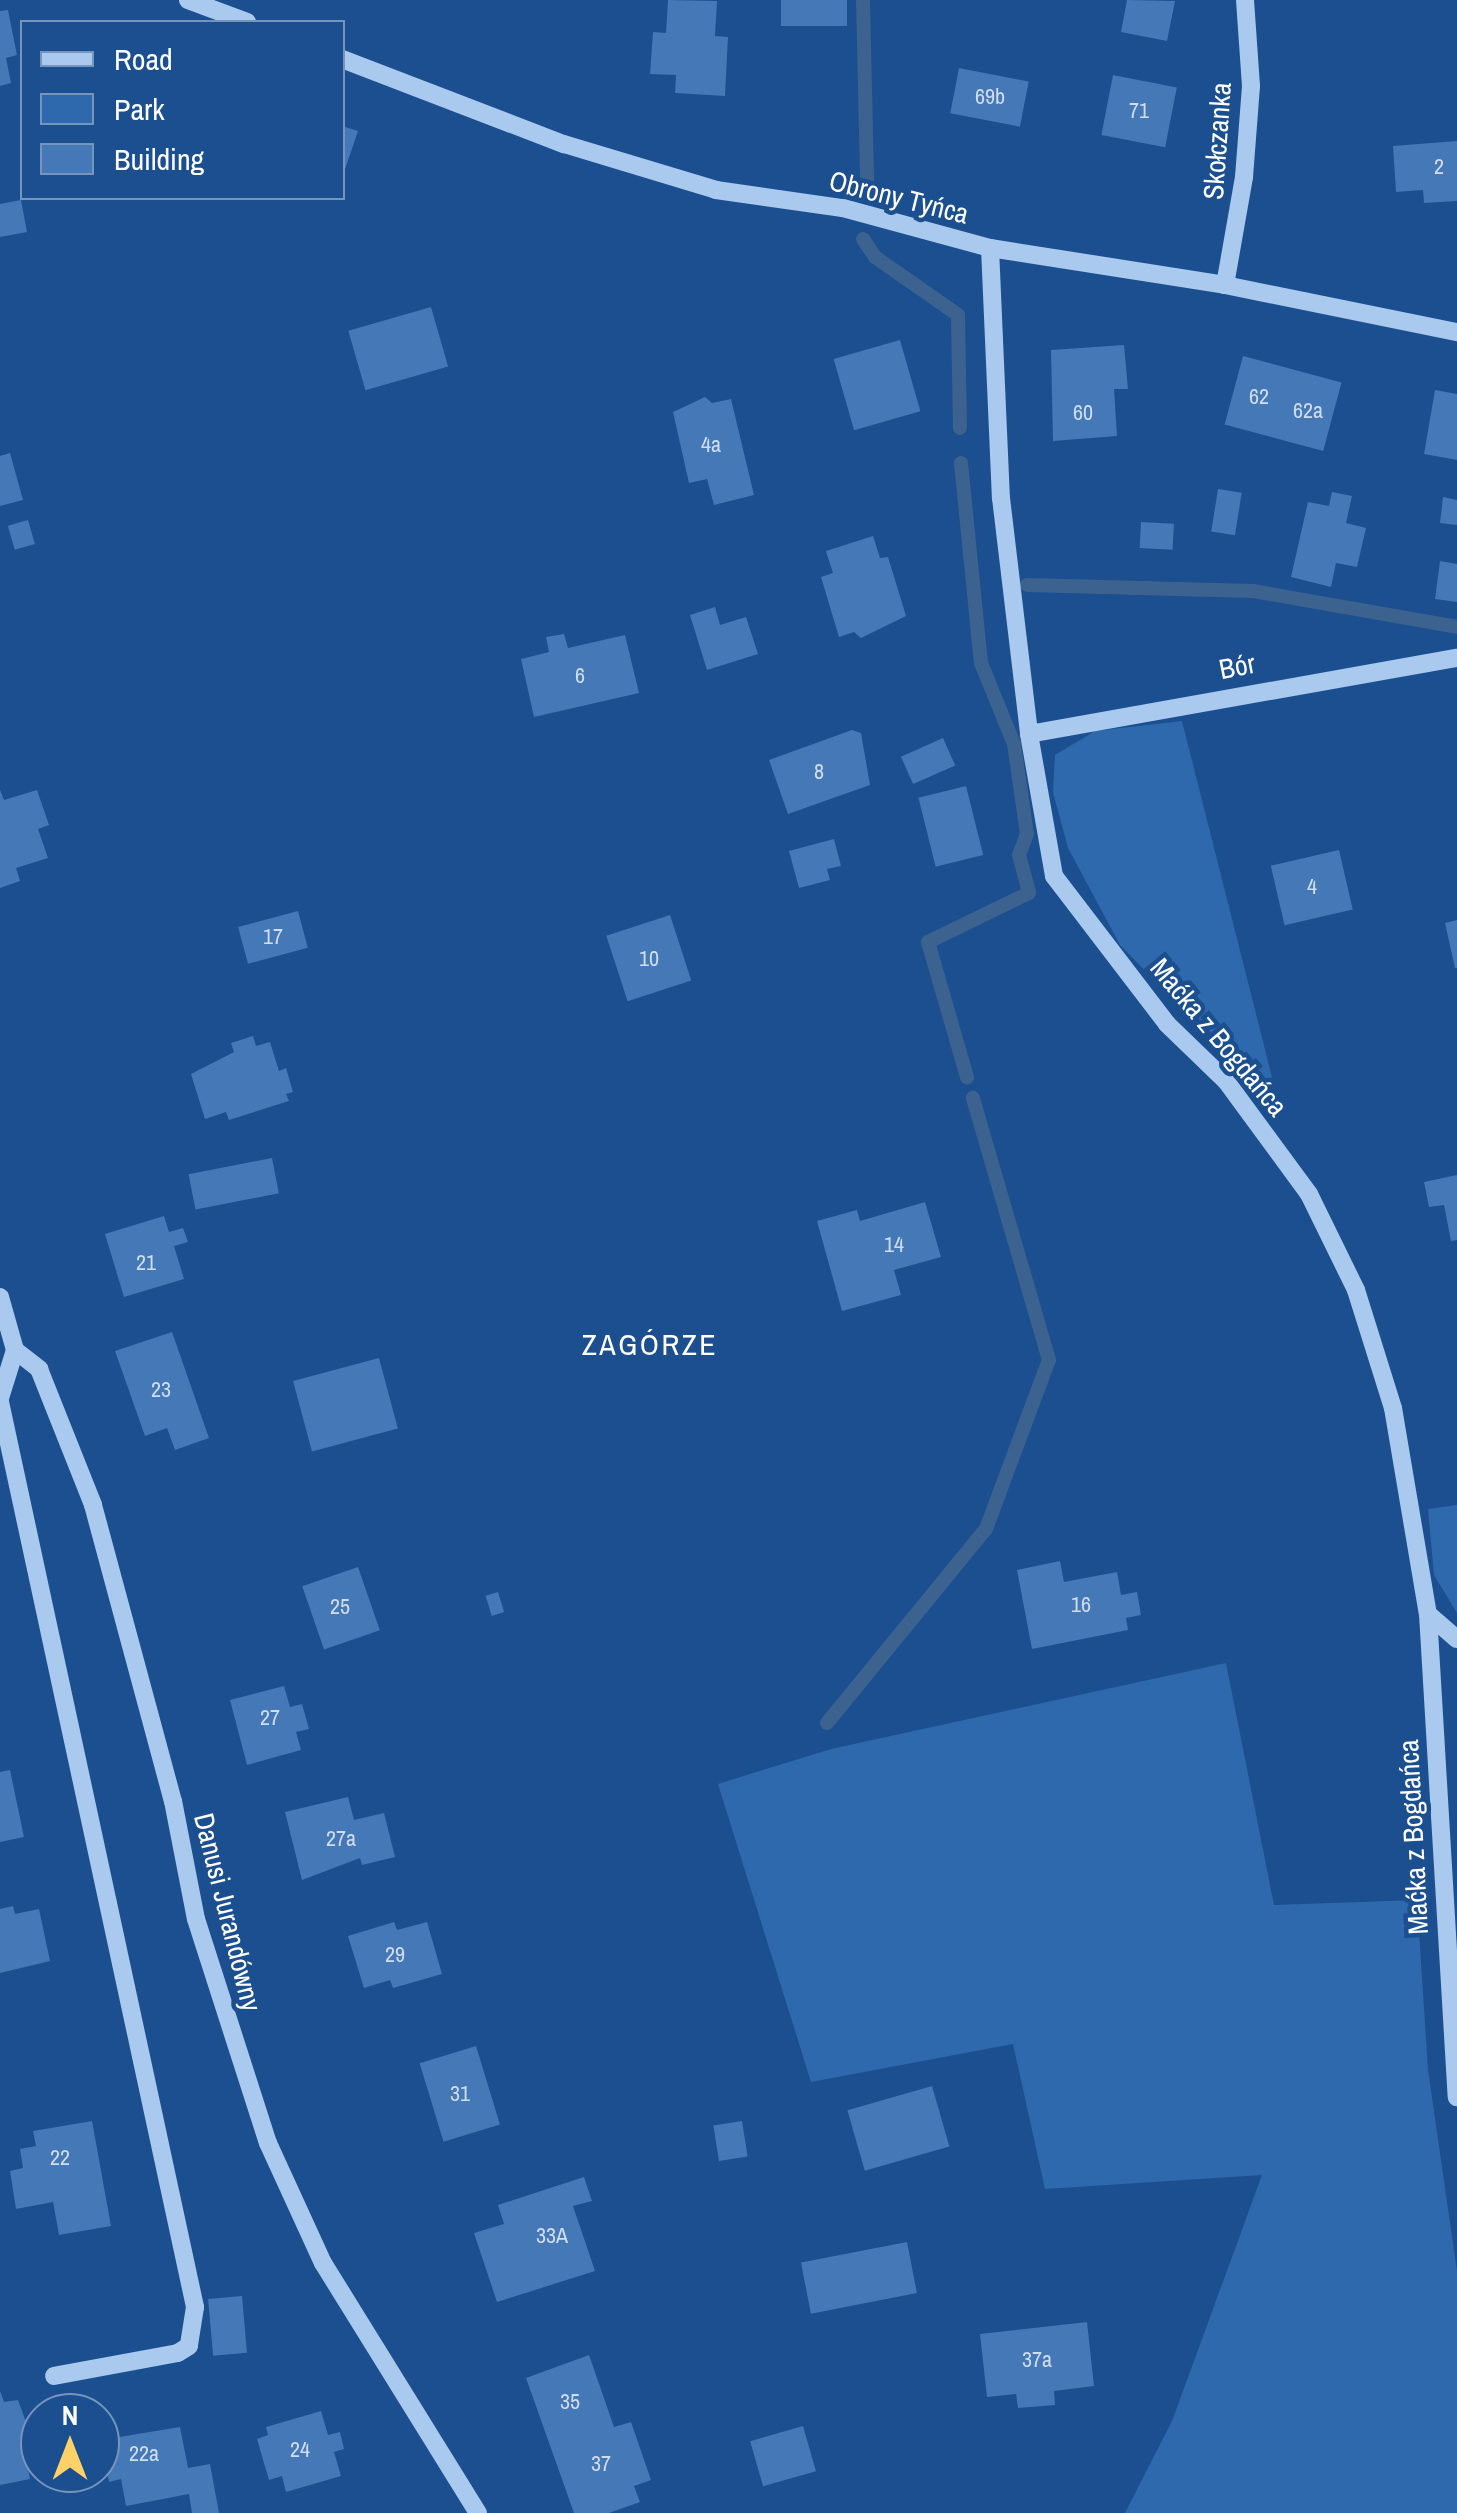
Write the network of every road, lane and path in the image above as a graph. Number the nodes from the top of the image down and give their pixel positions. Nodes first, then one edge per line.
1 (188, 0) edge
2 (1245, 0) edge
3 (241, 20) edge
4 (345, 60) edge
5 (990, 248) junction
6 (1225, 285) junction
7 (1457, 332) edge
8 (1457, 658) edge
9 (1028, 734) junction
10 (0, 1296) edge
11 (15, 1350) junction
12 (0, 1400) edge
13 (1428, 1614) junction
14 (1457, 1639) edge
15 (1457, 2097) edge
16 (54, 2376) dead end
17 (478, 2513) edge

1 - 3 street
2 - 6 street, Skołczanka
4 - 5 street, Obrony Tyńca
5 - 6 street, Obrony Tyńca
5 - 9 street, Maćka z Bogdańca
6 - 7 street, Obrony Tyńca
8 - 9 street, Bór
9 - 13 street, Maćka z Bogdańca
10 - 11 street, Danusi Jurandówny
11 - 12 street
11 - 17 street, Danusi Jurandówny
12 - 16 street
13 - 14 street
13 - 15 street, Maćka z Bogdańca

